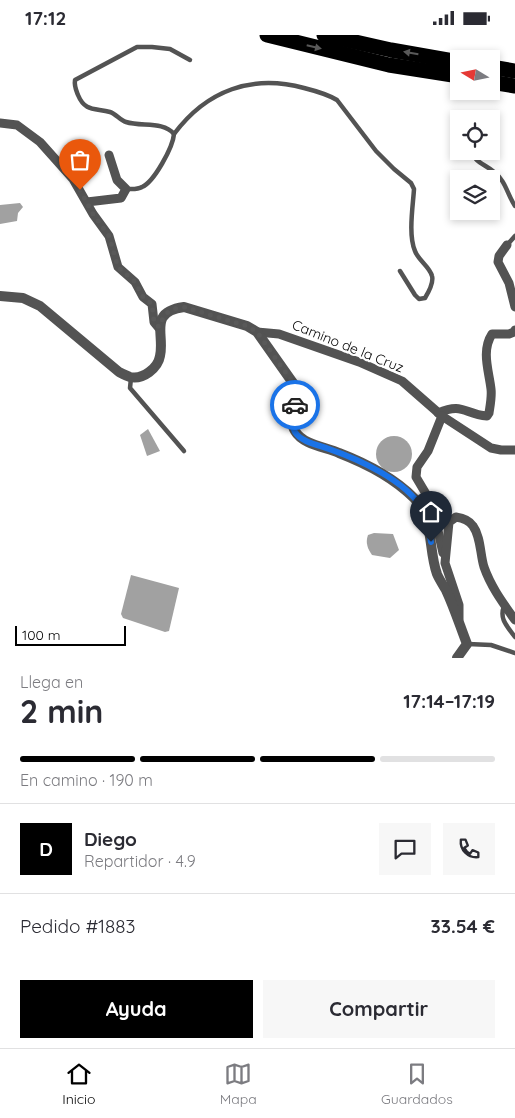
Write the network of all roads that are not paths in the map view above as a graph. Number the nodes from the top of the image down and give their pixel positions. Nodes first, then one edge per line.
1 (267, 35) edge
2 (324, 35) edge
3 (190, 60) dead end
4 (450, 60) edge
5 (500, 68) edge
6 (515, 71) edge
7 (450, 75) edge
8 (500, 84) edge
9 (515, 86) edge
10 (0, 123) edge
11 (174, 134) junction
12 (109, 155) dead end
13 (476, 160) edge
14 (126, 189) junction
15 (87, 202) junction
16 (515, 206) edge
17 (515, 236) edge
18 (507, 245) joint
19 (400, 271) dead end
20 (0, 296) edge
21 (515, 307) edge
22 (159, 327) junction
23 (257, 332) junction
24 (513, 333) edge
25 (131, 377) junction
26 (440, 415) junction
27 (515, 450) edge
28 (184, 451) dead end
29 (445, 563) junction
30 (504, 605) junction
31 (515, 620) edge
32 (459, 622) junction
33 (515, 637) edge
34 (467, 644) junction
35 (515, 653) edge
36 (458, 658) edge

1 -> 7 highway
4 -> 2 highway
3 - 11 lane
5 - 6 highway
8 - 9 highway
10 - 15 street
11 - 14 lane
11 - 19 lane
12 - 14 street
13 - 16 lane
14 - 15 street
15 - 22 street
17 - 18 lane
18 - 21 street
20 - 25 street
22 - 23 street, Camino de la Cruz
22 - 25 street
23 - 26 street, Camino de la Cruz
23 - 32 street
24 - 26 street
25 - 28 lane
26 - 27 street, Camino de la Cruz
26 - 29 street
29 - 30 street
29 - 32 street
30 - 31 street
30 - 33 lane
32 - 34 street
34 - 35 lane
34 - 36 street

